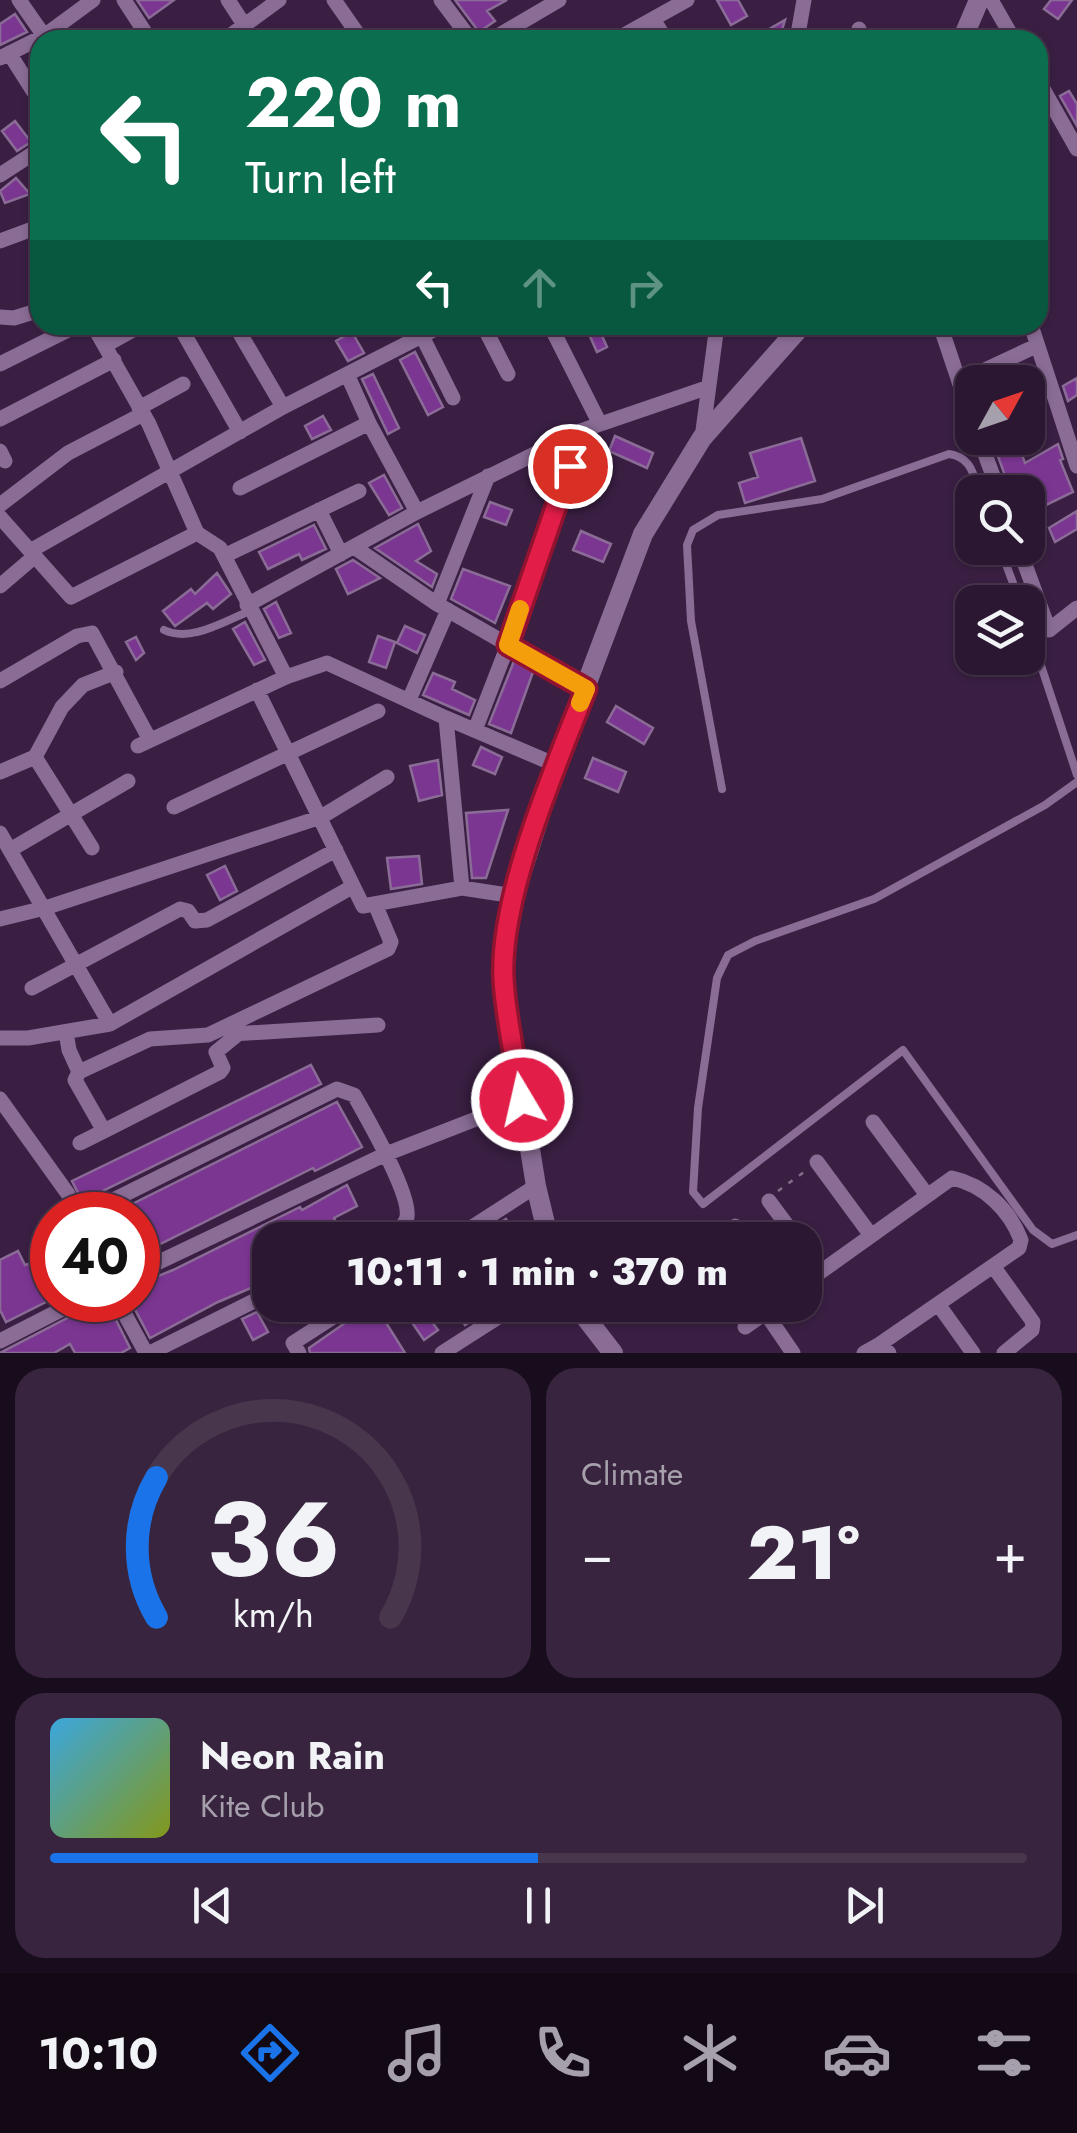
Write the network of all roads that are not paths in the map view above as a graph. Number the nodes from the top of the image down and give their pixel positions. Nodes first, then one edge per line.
1 (19, 0) edge
2 (93, 0) edge
3 (124, 0) edge
4 (228, 0) edge
5 (279, 0) edge
6 (334, 0) edge
7 (440, 0) edge
8 (560, 0) edge
9 (686, 0) edge
10 (804, 0) edge
11 (978, 0) edge
12 (991, 0) edge
13 (653, 19) junction
14 (245, 25) junction
15 (40, 30) edge
16 (55, 30) edge
17 (144, 30) edge
18 (238, 30) edge
19 (248, 30) edge
20 (355, 30) edge
21 (463, 30) edge
22 (508, 30) edge
23 (634, 30) edge
24 (660, 30) edge
25 (799, 30) edge
26 (966, 30) edge
27 (1008, 30) edge
28 (30, 44) edge
29 (5, 55) edge
30 (30, 88) edge
31 (1048, 97) edge
32 (1077, 148) edge
33 (30, 154) edge
34 (2, 169) edge
35 (30, 232) edge
36 (0, 242) edge
37 (30, 313) edge
38 (0, 317) edge
39 (58, 335) edge
40 (100, 335) edge
41 (124, 335) edge
42 (185, 335) edge
43 (241, 335) edge
44 (489, 335) edge
45 (555, 335) edge
46 (714, 335) edge
47 (793, 335) edge
48 (943, 335) edge
49 (1033, 335) edge
50 (422, 336) joint
51 (106, 345) junction
52 (1036, 346) junction
53 (114, 360) junction
54 (0, 364) edge
55 (995, 365) edge
56 (955, 370) edge
57 (347, 374) junction
58 (508, 374) dead end
59 (183, 384) dead end
60 (706, 388) junction
61 (453, 398) dead end
62 (283, 407) junction
63 (141, 411) junction
64 (0, 419) edge
65 (369, 423) junction
66 (600, 424) junction
67 (583, 430) junction
68 (240, 432) junction
69 (702, 438) junction
70 (1074, 445) edge
71 (1077, 466) edge
72 (169, 472) junction
73 (974, 475) edge
74 (488, 476) junction
75 (240, 488) dead end
76 (359, 491) dead end
77 (0, 505) edge
78 (319, 510) junction
79 (417, 512) junction
80 (0, 518) edge
81 (197, 533) junction
82 (348, 550) junction
83 (33, 553) junction
84 (224, 556) junction
85 (1025, 565) edge
86 (0, 586) edge
87 (442, 607) junction
88 (249, 608) junction
89 (1077, 608) edge
90 (164, 630) dead end
91 (508, 645) junction
92 (116, 672) junction
93 (1044, 675) edge
94 (286, 677) junction
95 (0, 681) edge
96 (586, 689) junction
97 (257, 690) junction
98 (409, 700) junction
99 (378, 711) dead end
100 (446, 718) junction
101 (475, 730) junction
102 (288, 752) junction
103 (35, 756) junction
104 (556, 765) junction
105 (0, 772) edge
106 (387, 777) dead end
107 (1077, 778) edge
108 (128, 781) dead end
109 (722, 790) dead end
110 (174, 807) dead end
111 (70, 814) junction
112 (321, 818) junction
113 (0, 834) edge
114 (92, 848) dead end
115 (10, 850) junction
116 (336, 850) junction
117 (352, 887) junction
118 (462, 888) junction
119 (514, 896) junction
120 (375, 904) junction
121 (46, 908) junction
122 (0, 920) edge
123 (77, 964) junction
124 (32, 988) dead end
125 (110, 1024) junction
126 (378, 1025) dead end
127 (66, 1032) junction
128 (238, 1034) junction
129 (208, 1036) junction
130 (0, 1038) edge
131 (79, 1072) junction
132 (0, 1099) edge
133 (522, 1100) junction
134 (873, 1122) dead end
135 (104, 1131) junction
136 (80, 1142) dead end
137 (386, 1154) junction
138 (817, 1162) road end
139 (536, 1186) junction
140 (67, 1192) edge
141 (129, 1192) edge
142 (928, 1195) junction
143 (769, 1201) road end
144 (404, 1222) edge
145 (480, 1222) edge
146 (545, 1222) edge
147 (785, 1222) edge
148 (870, 1234) junction
149 (1077, 1234) edge
150 (160, 1262) edge
151 (993, 1266) junction
152 (822, 1270) edge
153 (252, 1302) edge
154 (938, 1304) junction
155 (37, 1322) edge
156 (130, 1322) edge
157 (326, 1322) edge
158 (490, 1322) edge
159 (587, 1322) edge
160 (750, 1322) edge
161 (772, 1322) edge
162 (744, 1327) dead end
163 (0, 1341) edge
164 (885, 1348) edge
165 (606, 1351) edge
166 (148, 1353) edge
167 (299, 1353) edge
168 (442, 1353) edge
169 (793, 1353) edge
170 (864, 1353) edge
171 (973, 1353) edge
172 (1004, 1353) edge

1 - 15 street
2 - 16 street
3 - 17 street
4 - 14 street
5 - 14 street
6 - 20 street
7 - 21 street
8 - 22 street
9 - 13 street
10 - 25 street
11 - 26 street
12 - 27 street
13 - 23 street
13 - 24 street
14 - 18 street
14 - 19 street
28 - 29 street
29 - 30 street
31 - 32 street
33 - 34 street
35 - 36 street
37 - 38 street
39 - 54 street
40 - 51 street
41 - 51 street
42 - 68 street
43 - 62 street
44 - 58 street
45 - 66 street
46 - 60 street
47 - 69 street
48 - 56 street
49 - 52 street
50 - 57 street
50 - 61 street
51 - 53 street
52 - 55 street
52 - 70 street
53 - 63 street
53 - 64 street
57 - 62 street
57 - 65 street
59 - 63 street
60 - 66 street
60 - 69 street
62 - 68 street
63 - 72 street
63 - 77 street
65 - 75 street
65 - 79 street
66 - 67 street
67 - 74 street
67 - 91 street
68 - 72 street
69 - 96 street
70 - 71 street
72 - 81 street
72 - 83 street
73 - 109 lane
74 - 79 street
74 - 87 street
76 - 78 street
78 - 82 street
78 - 84 street
79 - 82 street
80 - 83 street
81 - 83 street
81 - 84 street
82 - 87 street
82 - 88 street
83 - 86 street
84 - 88 street
85 - 89 street
87 - 91 street
87 - 98 street
88 - 90 lane
88 - 94 street
91 - 96 street
91 - 101 street
92 - 95 street
92 - 97 street
92 - 103 street
93 - 107 lane
94 - 97 street
94 - 98 street
96 - 104 street
97 - 102 street
98 - 100 street
99 - 102 street
100 - 101 street
100 - 118 street
101 - 104 street
102 - 110 street
102 - 112 street
103 - 105 street
103 - 111 street
104 - 119 street
106 - 112 street
107 - 149 lane
108 - 111 street
111 - 114 street
111 - 115 street
112 - 116 street
112 - 121 street
113 - 115 street
115 - 121 street
116 - 117 street
116 - 123 street
117 - 120 street
117 - 125 street
118 - 119 street
118 - 120 street
119 - 133 street
120 - 129 street
121 - 122 street
121 - 123 street
123 - 124 street
123 - 125 street
125 - 127 street
126 - 128 street
127 - 130 street
127 - 131 street
128 - 129 street
128 - 135 street
129 - 131 street
131 - 135 street
132 - 140 street
133 - 137 street
133 - 139 street
134 - 142 street
135 - 136 street
137 - 141 street
137 - 144 street
137 - 150 street
138 - 148 street
139 - 145 street
139 - 146 street
142 - 148 street
142 - 151 street
143 - 147 street
148 - 152 street
151 - 154 street
151 - 172 street
153 - 166 street
154 - 164 street
154 - 171 street
155 - 163 street
156 - 166 street
157 - 167 street
158 - 168 street
159 - 165 street
160 - 162 street
161 - 169 street
164 - 170 street

